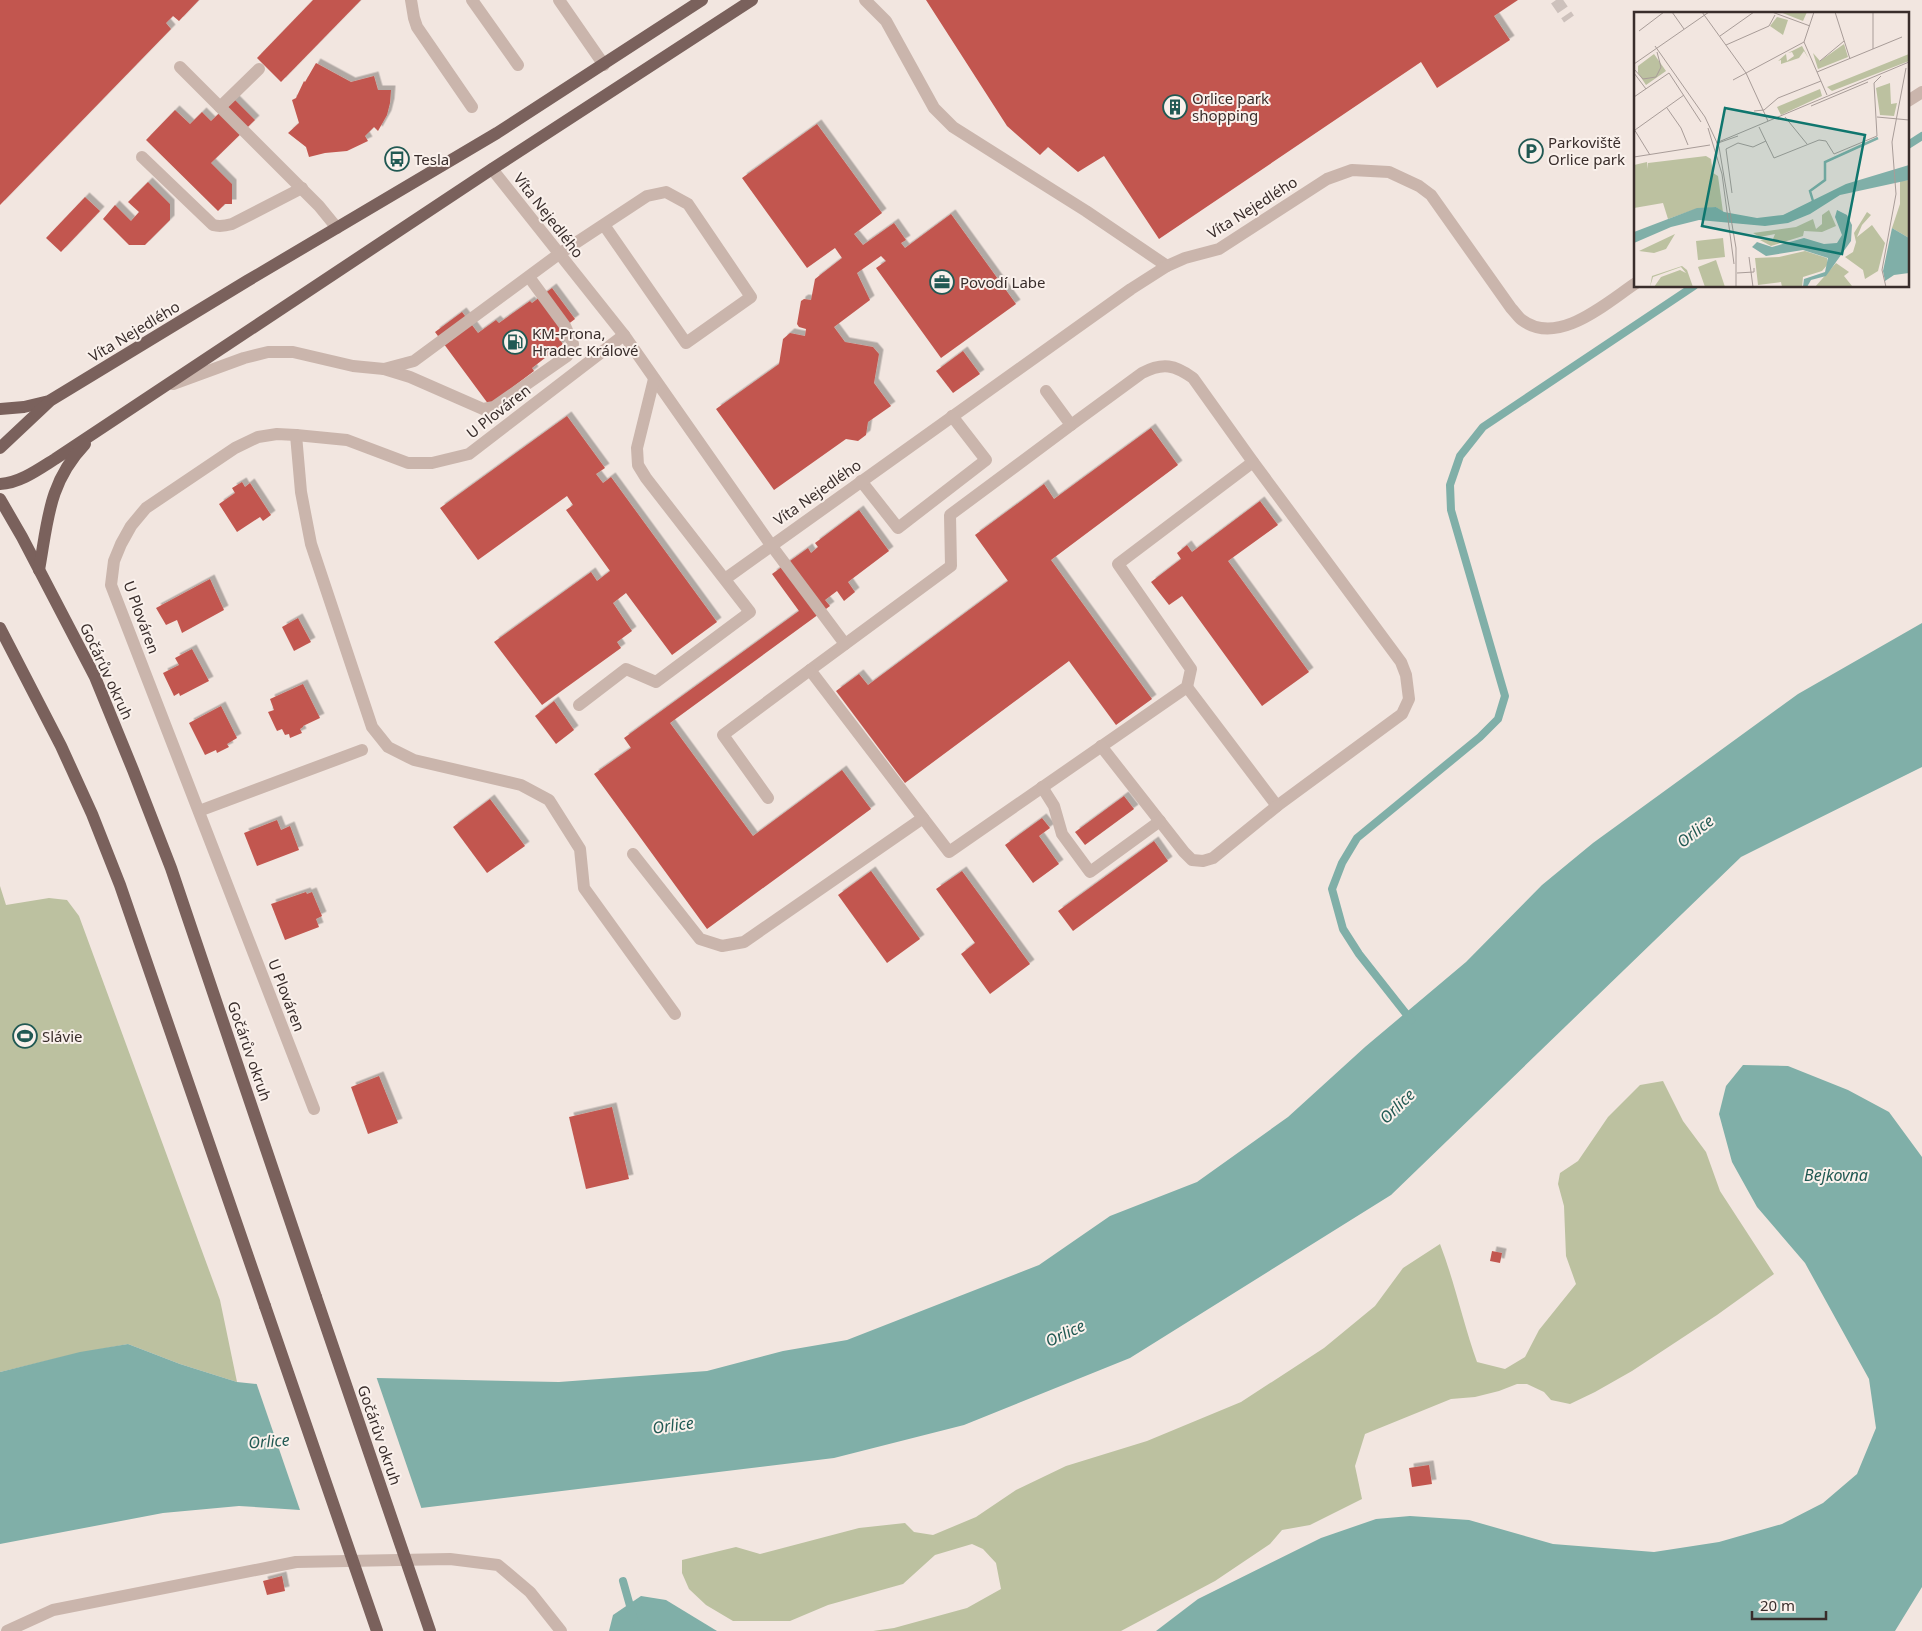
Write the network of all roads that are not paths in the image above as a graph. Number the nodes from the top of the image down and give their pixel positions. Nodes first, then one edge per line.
1 (411, 0) edge
2 (472, 0) edge
3 (559, 0) edge
4 (702, 0) edge
5 (752, 0) edge
6 (865, 0) edge
7 (604, 64) junction
8 (518, 65) dead end
9 (180, 67) dead end
10 (259, 69) dead end
11 (1922, 92) edge
12 (1910, 101) edge
13 (220, 107) junction
14 (472, 107) dead end
15 (142, 157) dead end
16 (492, 169) junction
17 (302, 188) junction
18 (604, 225) junction
19 (337, 228) junction
20 (559, 254) junction
21 (1167, 266) junction
22 (529, 277) junction
23 (1634, 284) edge
24 (624, 335) junction
25 (384, 368) junction
26 (654, 379) junction
27 (164, 387) junction
28 (1046, 391) dead end
29 (51, 400) junction
30 (0, 409) edge
31 (952, 416) junction
32 (1071, 425) junction
33 (95, 433) junction
34 (296, 435) junction
35 (0, 448) edge
36 (1253, 462) junction
37 (861, 481) junction
38 (0, 484) edge
39 (0, 499) edge
40 (771, 545) junction
41 (40, 570) junction
42 (725, 579) junction
43 (0, 628) edge
44 (845, 644) junction
45 (810, 670) junction
46 (1187, 687) junction
47 (579, 705) dead end
48 (1102, 746) junction
49 (362, 750) dead end
50 (1042, 787) junction
51 (768, 798) dead end
52 (1277, 806) junction
53 (199, 811) junction
54 (922, 818) junction
55 (1160, 821) junction
56 (633, 854) dead end
57 (675, 1014) dead end
58 (314, 1109) dead end
59 (7, 1631) edge
60 (377, 1631) edge
61 (430, 1631) edge
62 (561, 1631) edge

1 - 14 street
2 - 8 street
3 - 7 street
4 - 7 main road, Víta Nejedlého
5 - 16 main road, Víta Nejedlého
6 - 21 street
7 - 19 main road, Víta Nejedlého
9 - 13 street
10 - 13 street
11 - 12 street
13 - 17 street
15 - 17 street
16 - 20 street, Víta Nejedlého
16 - 27 main road, Víta Nejedlého
17 - 19 street
18 - 18 street
18 - 20 street
19 - 29 main road, Víta Nejedlého
20 - 22 street
20 - 24 street, Víta Nejedlého
21 - 23 street, Víta Nejedlého
21 - 31 street, Víta Nejedlého
22 - 25 street
22 - 25 street
24 - 26 street, Víta Nejedlého
24 - 34 street, U Plováren
25 - 27 street
26 - 40 street, Víta Nejedlého
26 - 42 street
27 - 33 main road, Víta Nejedlého
28 - 32 street
29 - 30 main road
29 - 35 main road, Víta Nejedlého
31 - 37 street, Víta Nejedlého
31 - 37 street
32 - 36 street
32 - 44 street
33 - 38 main road, Víta Nejedlého
33 - 41 main road
34 - 53 street, U Plováren
34 - 57 street
36 - 46 street
36 - 52 street
37 - 40 street, Víta Nejedlého
39 - 41 main road, Gočárův okruh
40 - 42 street
40 - 44 street
41 - 61 main road, Gočárův okruh, bridge
42 - 47 street
43 - 60 main road, bridge
44 - 45 street
45 - 51 street
45 - 54 street
46 - 48 street
46 - 52 street
48 - 50 street
48 - 55 street
49 - 53 street
50 - 54 street
50 - 55 street
52 - 55 street
53 - 58 street, U Plováren
54 - 56 street
59 - 62 street

